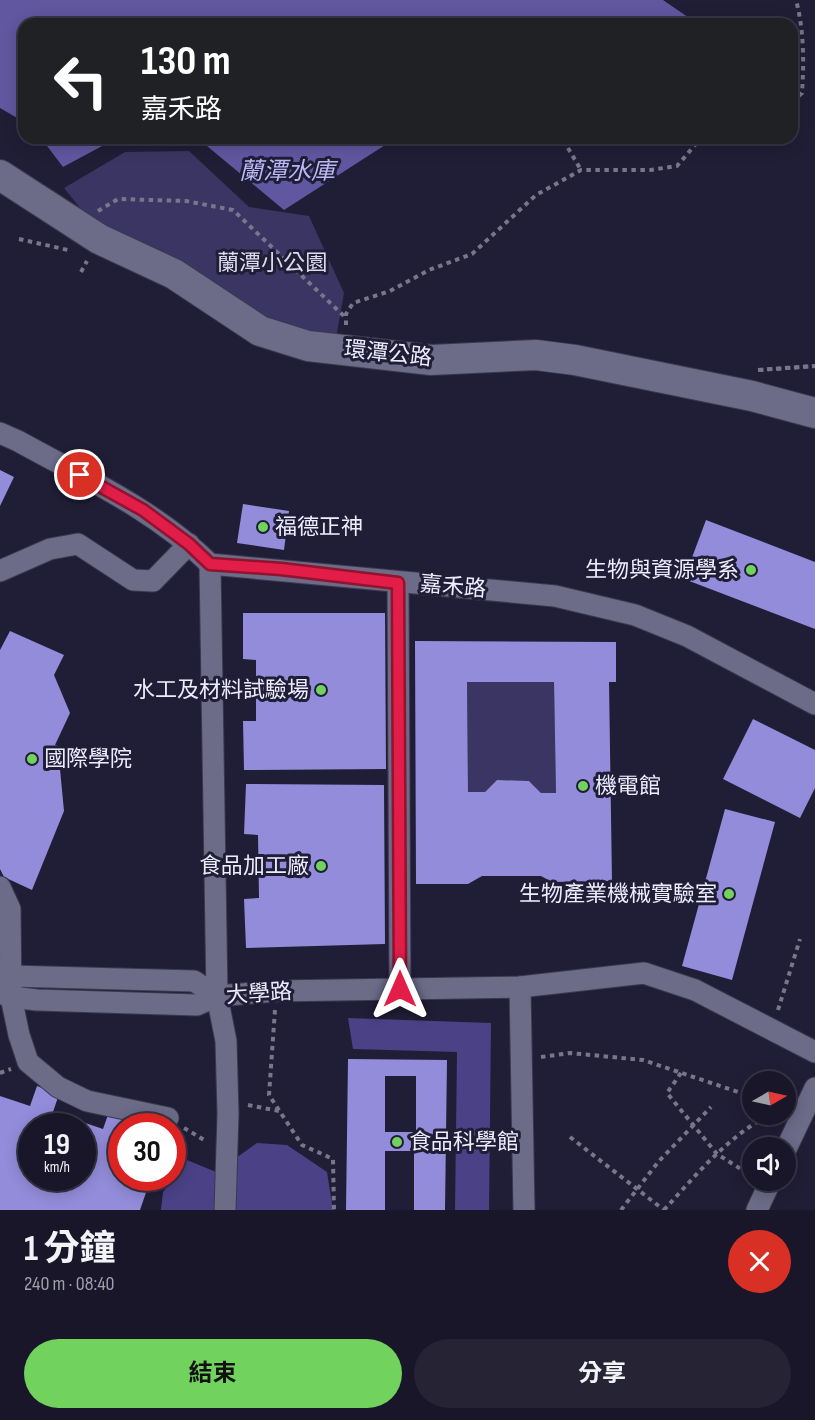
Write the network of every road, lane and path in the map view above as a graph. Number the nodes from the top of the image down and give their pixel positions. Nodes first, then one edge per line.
1 (796, 0) edge
2 (798, 97) edge
3 (696, 144) edge
4 (568, 148) dead end
5 (580, 170) junction
6 (0, 175) edge
7 (95, 213) dead end
8 (19, 239) dead end
9 (76, 251) dead end
10 (815, 413) edge
11 (0, 433) edge
12 (189, 544) junction
13 (210, 564) junction
14 (0, 571) edge
15 (398, 583) junction
16 (815, 704) edge
17 (0, 887) edge
18 (800, 939) dead end
19 (6, 984) edge
20 (520, 987) junction
21 (400, 989) junction
22 (276, 991) junction
23 (217, 996) junction
24 (787, 1016) dead end
25 (815, 1052) edge
26 (522, 1060) junction
27 (681, 1073) junction
28 (815, 1088) edge
29 (742, 1093) edge
30 (711, 1107) dead end
31 (280, 1112) junction
32 (144, 1113) edge
33 (228, 1114) junction
34 (694, 1124) junction
35 (752, 1125) edge
36 (186, 1129) edge
37 (570, 1137) dead end
38 (792, 1137) edge
39 (228, 1154) junction
40 (717, 1154) junction
41 (742, 1169) edge
42 (638, 1188) junction
43 (766, 1191) edge
44 (225, 1210) edge
45 (334, 1210) edge
46 (524, 1210) edge
47 (621, 1210) edge
48 (664, 1210) edge
49 (756, 1210) edge

1 - 2 path
3 - 5 path
4 - 5 path
5 - 7 path
6 - 10 street, 環潭公路
8 - 9 path
11 - 12 street
12 - 13 street
12 - 14 street
13 - 15 street, 嘉禾路
13 - 23 street
15 - 16 street, 嘉禾路
15 - 21 street
17 - 19 street
18 - 24 path
19 - 23 street, 大學路
19 - 32 street
20 - 21 street, 大學路
20 - 25 street, 大學路
20 - 26 street
21 - 22 street, 大學路
22 - 23 street, 大學路
22 - 31 path
23 - 33 street
26 - 27 path
26 - 46 street
27 - 29 path
27 - 34 path
28 - 38 street
30 - 34 path
31 - 33 path
31 - 45 path
33 - 39 street
34 - 40 path
34 - 42 path
35 - 40 path
36 - 39 path
37 - 42 path
39 - 44 street
40 - 41 path
40 - 48 path
42 - 47 path
42 - 48 path
43 - 49 street

